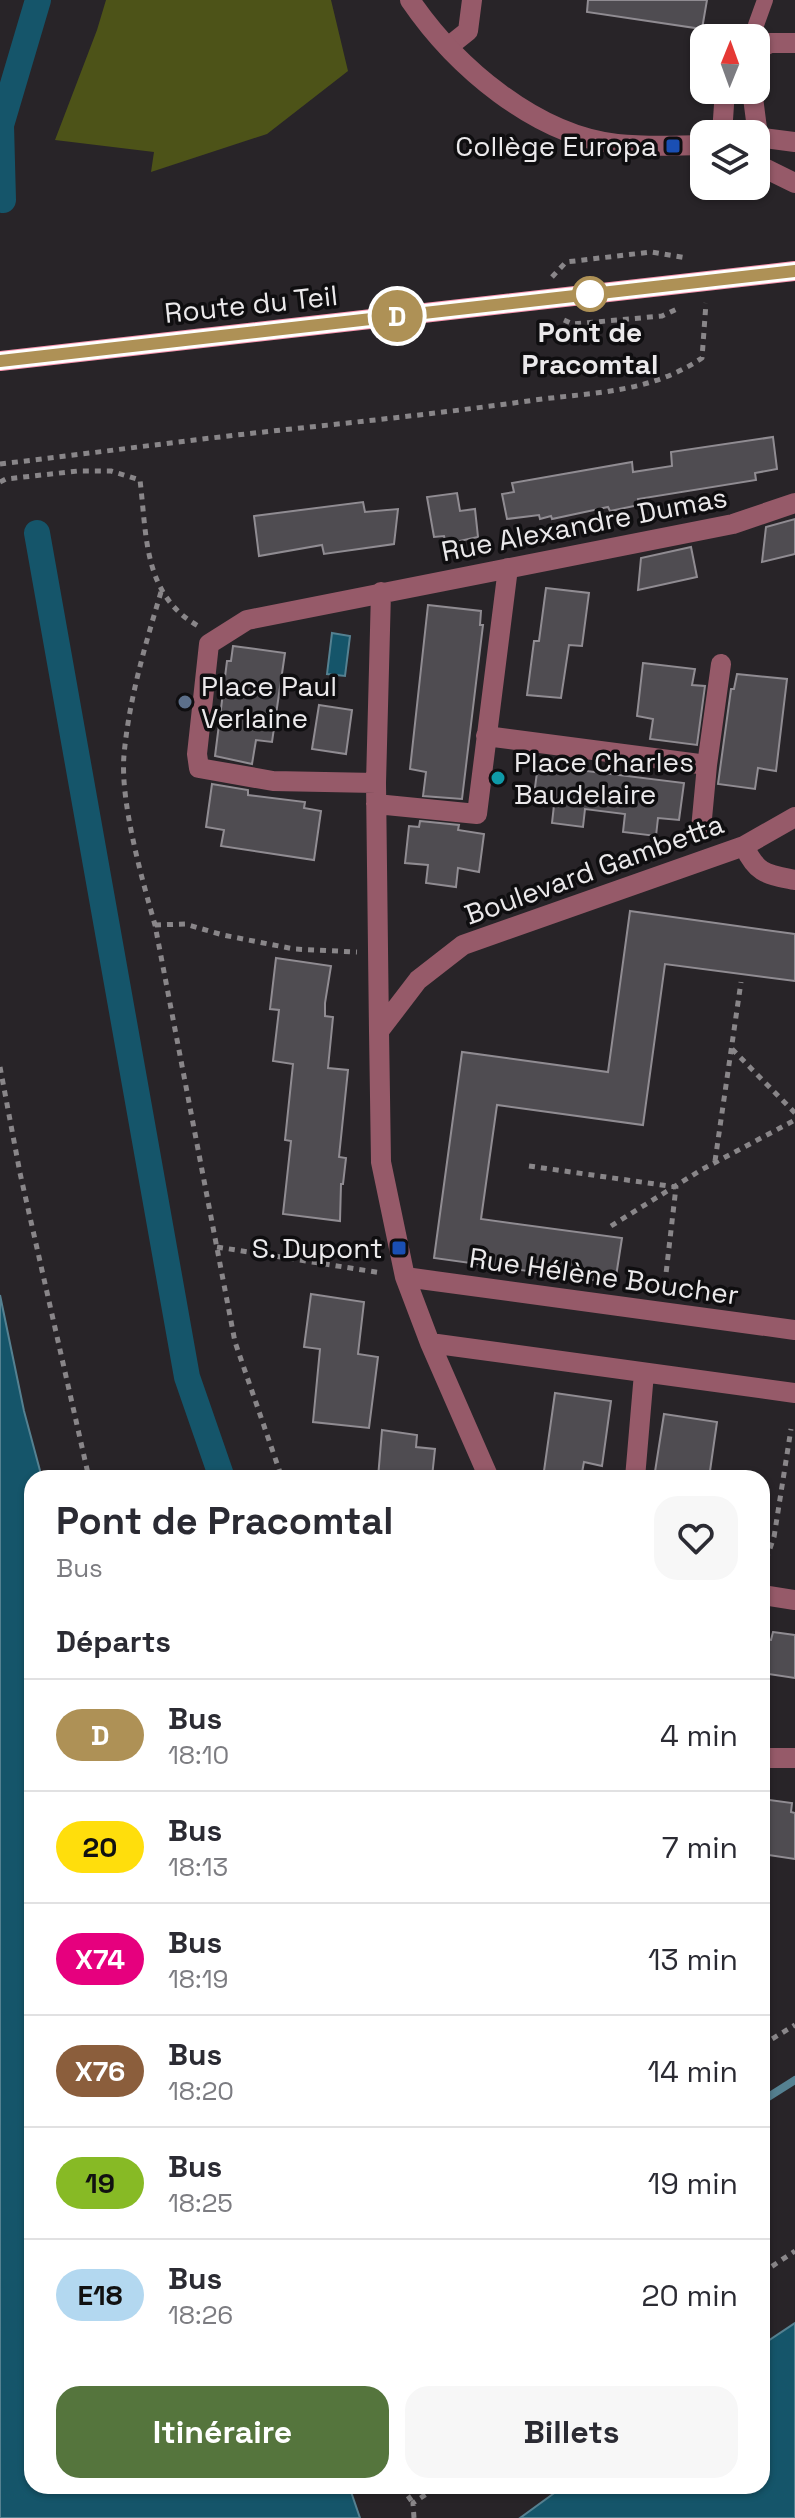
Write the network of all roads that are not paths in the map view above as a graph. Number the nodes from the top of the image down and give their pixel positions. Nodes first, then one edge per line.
1 (410, 0) edge
2 (472, 0) edge
3 (765, 0) edge
4 (756, 24) edge
5 (770, 43) edge
6 (795, 43) edge
7 (448, 47) junction
8 (770, 138) edge
9 (795, 142) edge
10 (690, 145) edge
11 (770, 171) edge
12 (795, 183) edge
13 (795, 271) edge
14 (0, 361) edge
15 (795, 503) edge
16 (508, 568) junction
17 (381, 592) junction
18 (721, 664) dead end
19 (486, 736) junction
20 (707, 765) junction
21 (376, 783) junction
22 (376, 804) junction
23 (795, 817) edge
24 (701, 829) dead end
25 (744, 846) junction
26 (795, 880) edge
27 (379, 1031) junction
28 (405, 1277) junction
29 (795, 1330) edge
30 (430, 1343) junction
31 (644, 1373) junction
32 (795, 1393) edge
33 (486, 1470) edge
34 (636, 1470) edge
35 (770, 1596) edge
36 (795, 1600) edge
37 (770, 1758) edge
38 (795, 1758) edge

1 - 7 street
2 - 7 street
3 - 4 lane
5 - 6 street
7 - 10 street
8 - 9 street
11 - 12 street
13 - 14 main road, Route du Teil
15 - 16 street, Rue Alexandre Dumas
16 - 17 street, Rue Alexandre Dumas
16 - 19 street
17 - 21 street
17 - 21 street
18 - 20 street
19 - 20 street
19 - 22 street
20 - 24 street
21 - 22 street
22 - 27 street
23 - 25 street, Boulevard Gambetta
25 - 26 street
25 - 27 street, Boulevard Gambetta
27 - 28 street
28 - 29 street, Rue Hélène Boucher
28 - 30 street
30 - 31 street
30 - 33 street
31 - 32 street
31 - 34 street
35 - 36 street
37 - 38 street

